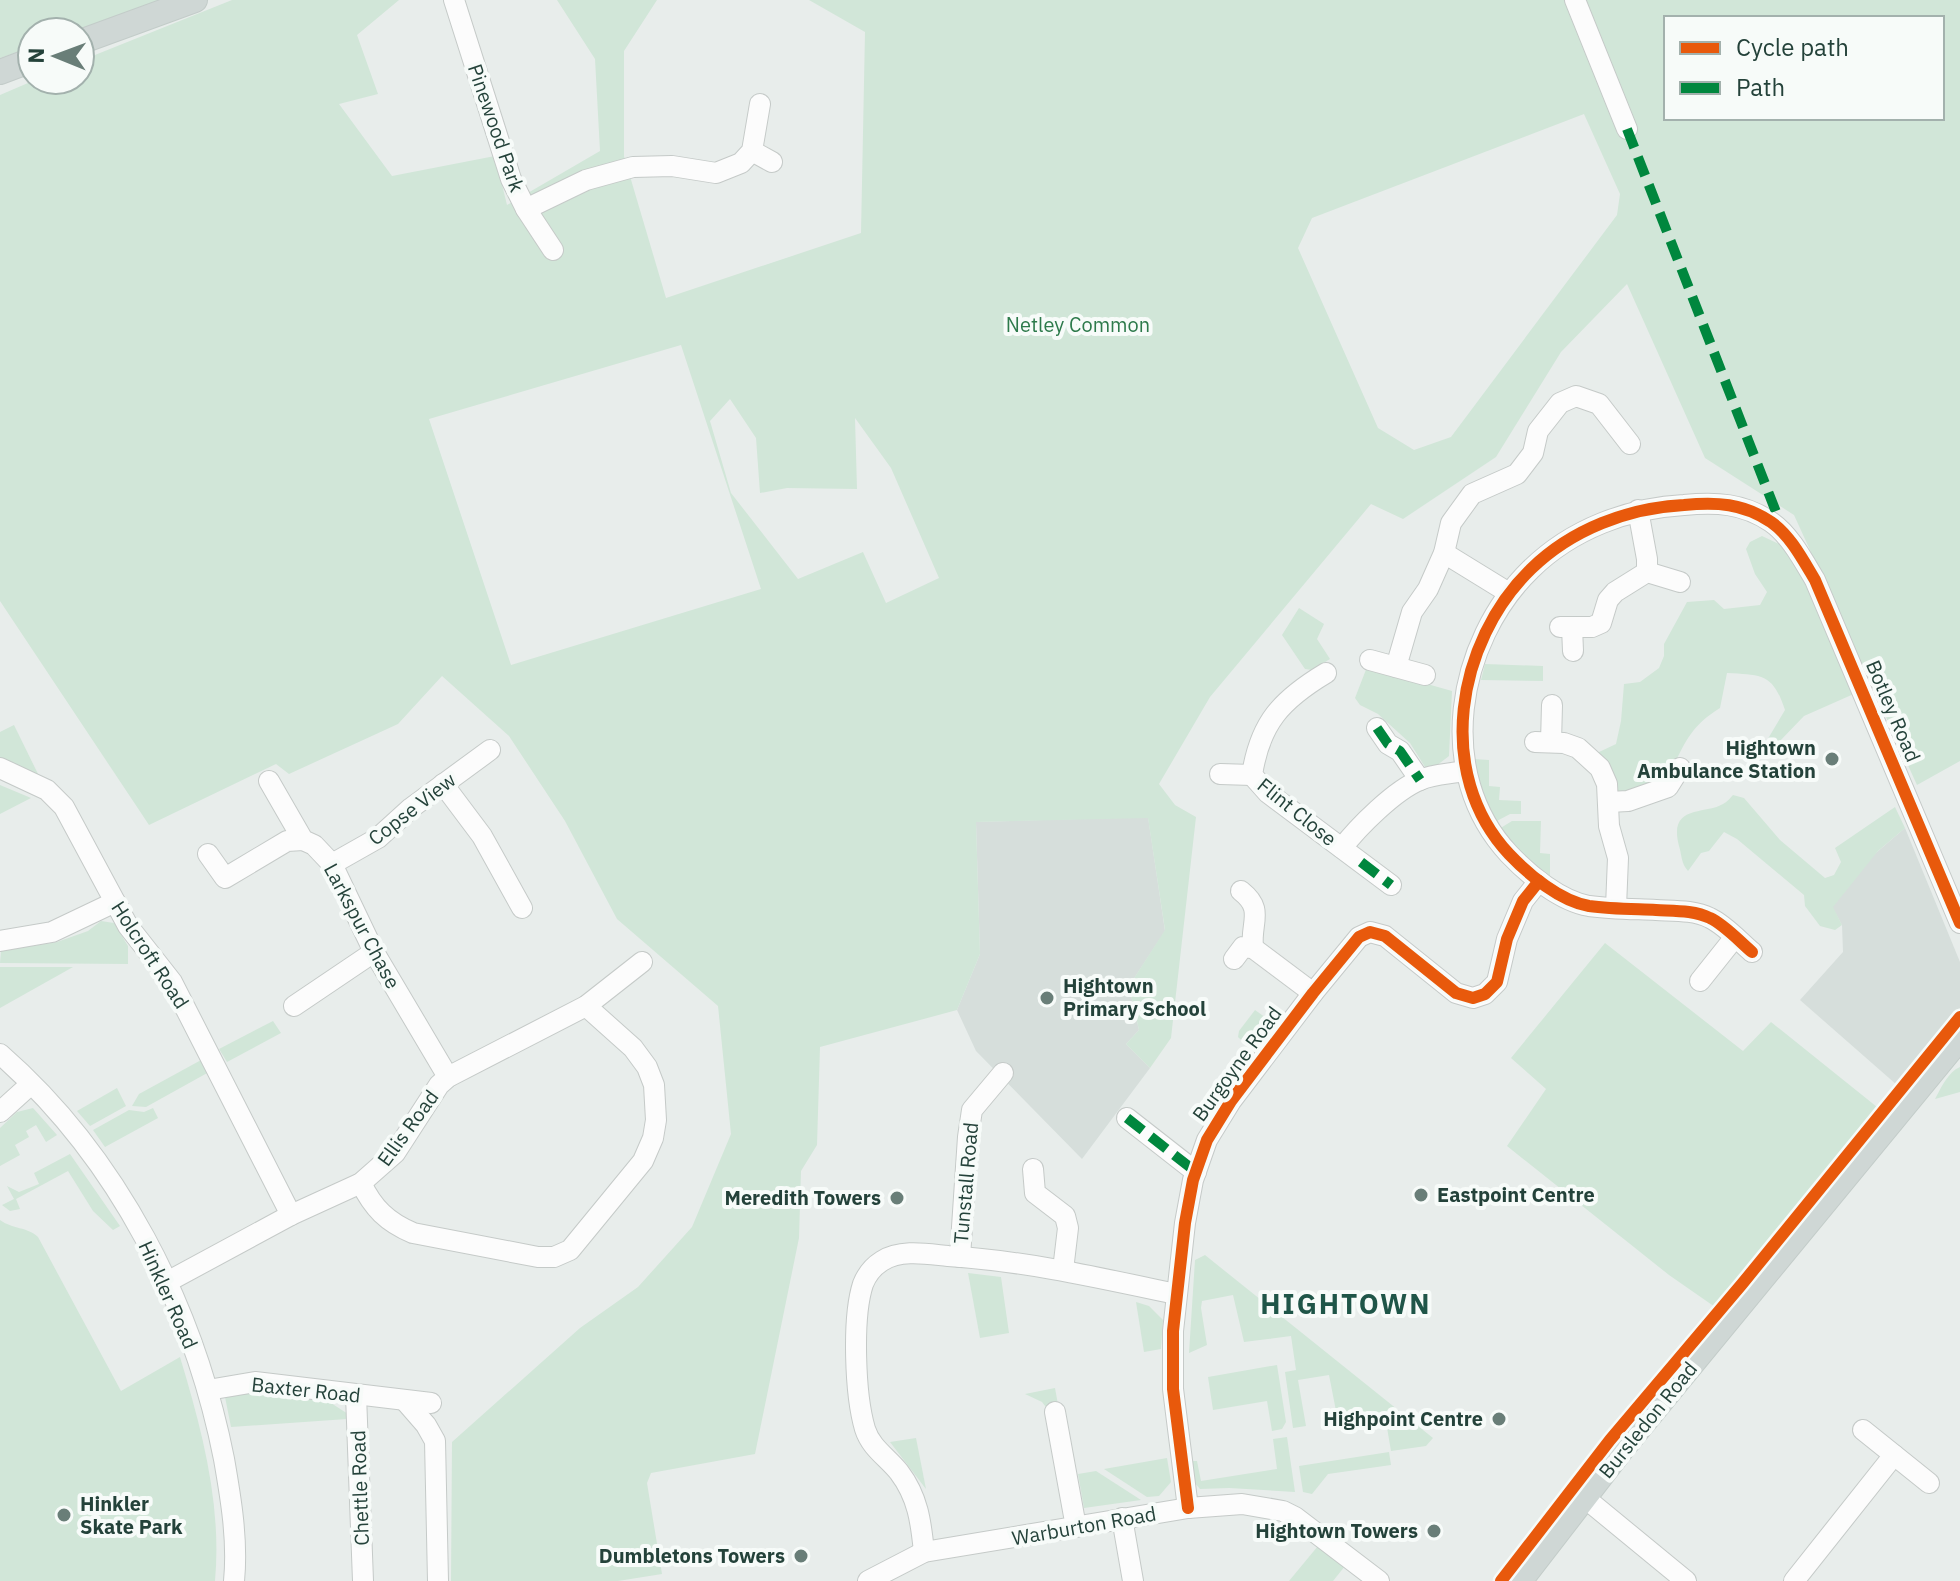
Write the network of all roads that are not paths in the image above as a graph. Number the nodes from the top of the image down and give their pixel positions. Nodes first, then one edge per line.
1 (195, 0) edge
2 (454, 0) edge
3 (1575, 0) edge
4 (96, 36) edge
5 (760, 104) dead end
6 (1627, 129) dead end
7 (752, 151) junction
8 (772, 162) dead end
9 (526, 209) junction
10 (553, 250) dead end
11 (1631, 445) dead end
12 (1638, 510) junction
13 (1444, 553) junction
14 (1647, 572) junction
15 (1680, 582) dead end
16 (1509, 593) junction
17 (1573, 651) dead end
18 (1370, 660) dead end
19 (1396, 667) junction
20 (1326, 673) dead end
21 (1425, 675) dead end
22 (1552, 705) dead end
23 (1377, 728) dead end
24 (490, 750) dead end
25 (0, 768) edge
26 (1680, 768) dead end
27 (1464, 771) junction
28 (1220, 774) dead end
29 (1252, 775) junction
30 (1420, 780) junction
31 (269, 781) dead end
32 (443, 784) junction
33 (1609, 802) junction
34 (303, 840) junction
35 (1342, 848) junction
36 (208, 854) dead end
37 (332, 864) junction
38 (1539, 881) junction
39 (1391, 885) dead end
40 (1241, 891) dead end
41 (115, 902) junction
42 (1616, 907) junction
43 (522, 908) dead end
44 (1960, 923) edge
45 (1735, 937) junction
46 (0, 941) edge
47 (1253, 948) junction
48 (374, 952) junction
49 (1752, 952) dead end
50 (1234, 959) dead end
51 (642, 962) dead end
52 (1700, 981) dead end
53 (1313, 993) junction
54 (294, 1006) dead end
55 (586, 1006) junction
56 (1957, 1045) edge
57 (0, 1054) edge
58 (1003, 1073) dead end
59 (448, 1077) junction
60 (31, 1084) junction
61 (0, 1112) edge
62 (1127, 1118) dead end
63 (1033, 1169) dead end
64 (1196, 1172) junction
65 (361, 1183) junction
66 (291, 1215) junction
67 (960, 1257) junction
68 (1063, 1270) junction
69 (167, 1282) junction
70 (1176, 1294) junction
71 (208, 1390) junction
72 (356, 1395) junction
73 (406, 1402) junction
74 (431, 1403) dead end
75 (1055, 1412) dead end
76 (1863, 1430) dead end
77 (1894, 1455) junction
78 (1929, 1483) dead end
79 (1585, 1498) junction
80 (1188, 1508) junction
81 (1122, 1518) junction
82 (1076, 1527) junction
83 (924, 1552) junction
84 (234, 1581) edge
85 (363, 1581) edge
86 (438, 1581) edge
87 (868, 1581) edge
88 (1133, 1581) edge
89 (1379, 1581) edge
90 (1520, 1581) edge
91 (1686, 1581) edge
92 (1794, 1581) edge

1 - 4 main road
2 - 9 street, Pinewood Park
3 - 6 street
5 - 7 street
7 - 8 street
7 - 9 street
9 - 10 street, Pinewood Park
11 - 13 street
12 - 14 street
12 - 16 street
12 - 44 street, Botley Road
13 - 16 street
13 - 19 street
14 - 15 street
14 - 17 street
16 - 27 street
18 - 19 street
19 - 21 street
20 - 29 street, Flint Close
22 - 33 street
23 - 30 street
24 - 32 street, Copse View
25 - 41 street, Holcroft Road
26 - 33 street
27 - 30 street, Flint Close
27 - 38 street
28 - 29 street, Flint Close
29 - 35 street, Flint Close
30 - 35 street, Flint Close
31 - 34 street, Larkspur Chase
32 - 37 street, Copse View
32 - 43 street
33 - 42 street
34 - 36 street
34 - 37 street, Larkspur Chase
35 - 39 street, Flint Close
37 - 48 street, Larkspur Chase
38 - 42 street
38 - 53 street, Burgoyne Road
40 - 47 street
41 - 46 street
41 - 66 street, Holcroft Road
42 - 45 street
45 - 49 street
45 - 52 street
47 - 50 street
47 - 53 street
48 - 54 street
48 - 59 street, Larkspur Chase
51 - 55 street, Ellis Road
53 - 64 street, Burgoyne Road
55 - 59 street, Ellis Road
55 - 65 street
56 - 79 main road, Bursledon Road
57 - 60 street, Hinkler Road
58 - 67 street, Tunstall Road
59 - 65 street, Ellis Road
60 - 61 street
60 - 69 street, Hinkler Road
62 - 64 street
63 - 68 street
64 - 70 street, Burgoyne Road
65 - 66 street, Ellis Road
66 - 69 street, Ellis Road
67 - 68 street, Tunstall Road
67 - 83 street, Tunstall Road
68 - 70 street, Tunstall Road
69 - 71 street, Hinkler Road
70 - 80 street, Burgoyne Road
71 - 72 street, Baxter Road
71 - 84 street, Hinkler Road
72 - 73 street, Baxter Road
72 - 85 street, Chettle Road
73 - 74 street, Baxter Road
73 - 86 street
75 - 82 street
76 - 77 street
77 - 78 street
77 - 92 street
79 - 90 main road, Bursledon Road
79 - 91 street
80 - 81 street, Warburton Road
80 - 89 street, Warburton Road
81 - 82 street, Warburton Road
81 - 88 street
82 - 83 street, Warburton Road
83 - 87 street, Warburton Road

